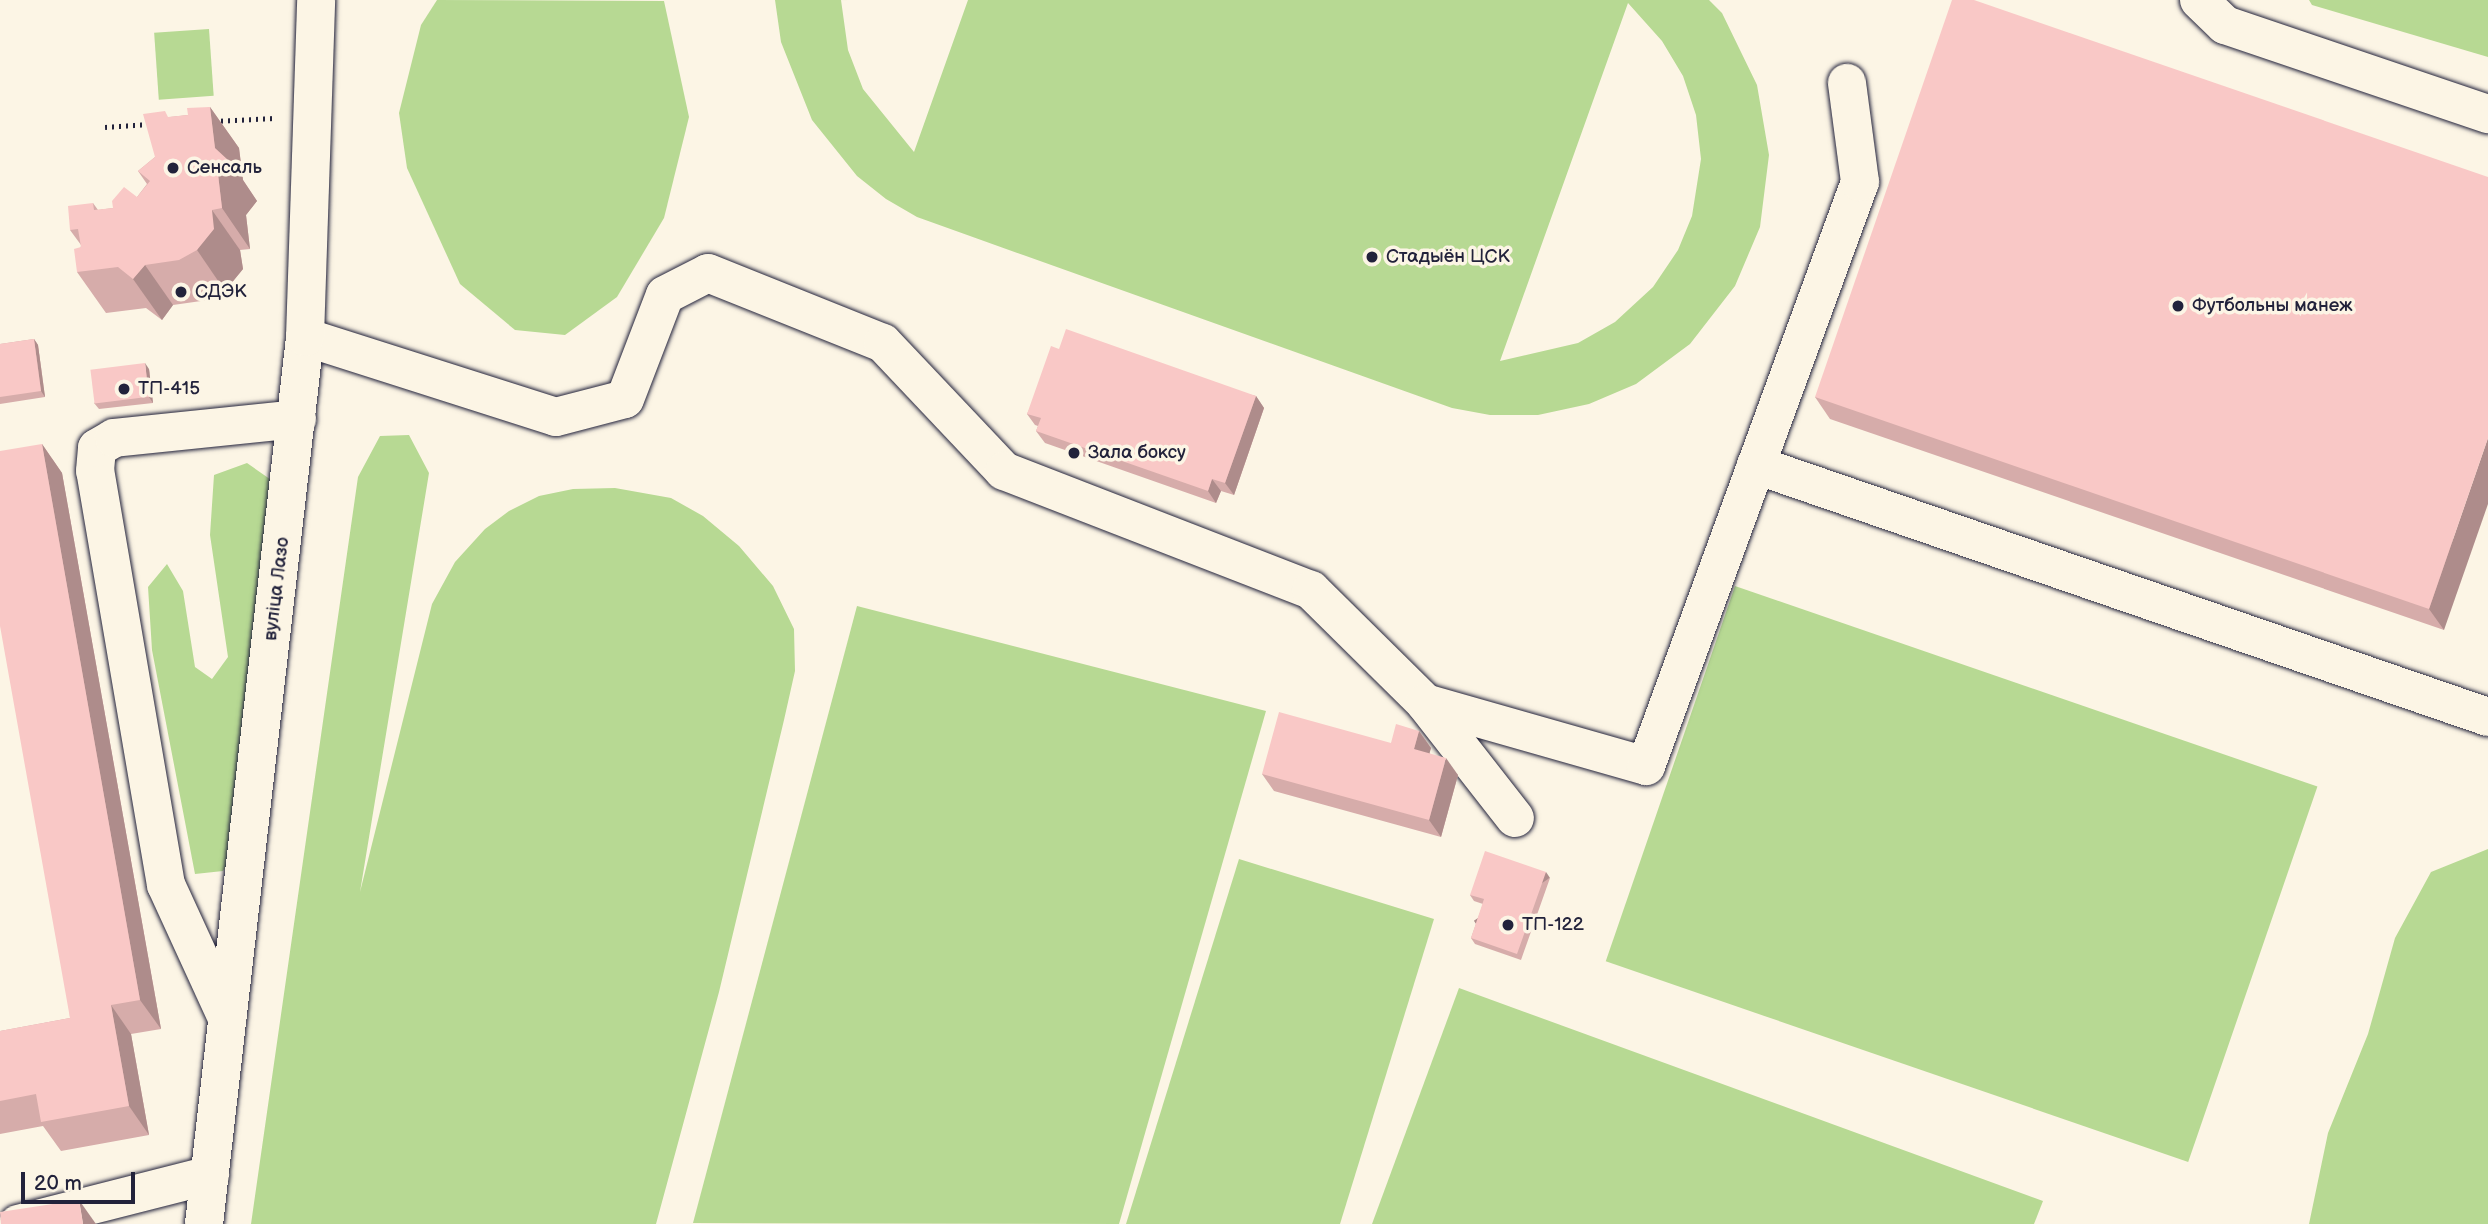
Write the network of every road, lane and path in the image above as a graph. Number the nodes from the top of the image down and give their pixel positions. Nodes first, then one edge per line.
1 (316, 0) edge
2 (2199, 0) edge
3 (1847, 83) dead end
4 (2488, 114) edge
5 (314, 116) junction
6 (200, 122) edge
7 (159, 124) edge
8 (105, 127) dead end
9 (305, 337) junction
10 (297, 419) junction
11 (1756, 465) junction
12 (1425, 703) junction
13 (2488, 717) edge
14 (1515, 818) dead end
15 (228, 1019) junction
16 (210, 1175) junction
17 (18, 1224) edge
18 (204, 1224) edge

1 - 5 street, вуліца Лазо
2 - 4 street
3 - 11 street
5 - 6 path
5 - 9 street, вуліца Лазо
7 - 8 path
9 - 10 street, вуліца Лазо
9 - 12 street
10 - 15 street, вуліца Лазо
10 - 15 street
11 - 12 street
11 - 13 street
12 - 14 street
15 - 16 street, вуліца Лазо
16 - 17 street
16 - 18 street, вуліца Лазо

